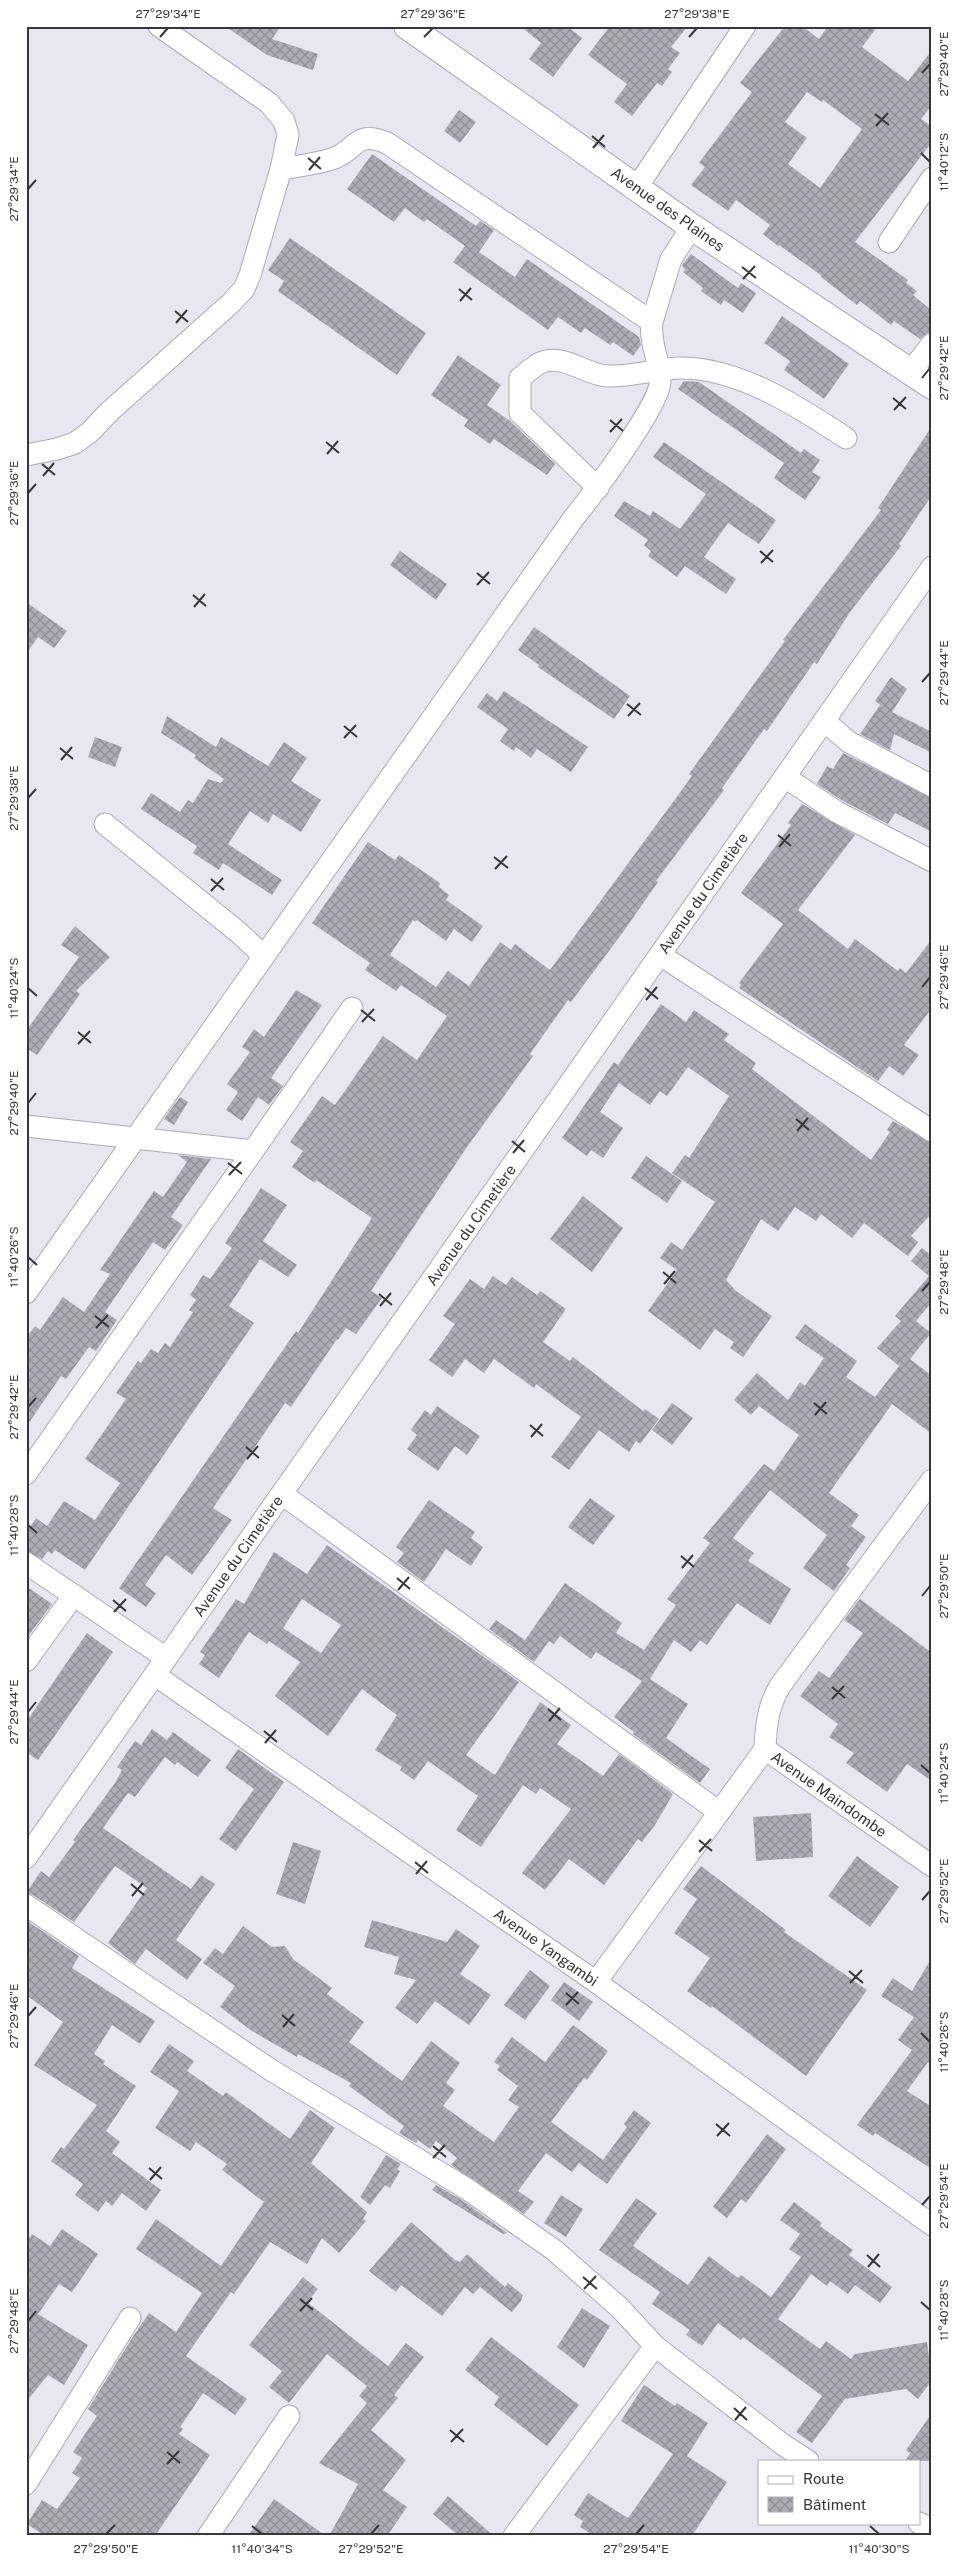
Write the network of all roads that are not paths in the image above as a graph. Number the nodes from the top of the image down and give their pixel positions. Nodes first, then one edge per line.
1 (159, 26) edge
2 (407, 26) edge
3 (745, 26) edge
4 (281, 169) junction
5 (932, 178) edge
6 (637, 187) junction
7 (692, 226) junction
8 (889, 242) dead end
9 (652, 322) junction
10 (932, 344) edge
11 (658, 370) junction
12 (911, 371) junction
13 (932, 386) edge
14 (846, 438) dead end
15 (26, 455) edge
16 (598, 488) junction
17 (932, 567) edge
18 (824, 721) junction
19 (785, 777) junction
20 (932, 786) edge
21 (105, 824) dead end
22 (932, 862) edge
23 (264, 956) junction
24 (660, 956) junction
25 (352, 1008) dead end
26 (26, 1126) edge
27 (932, 1130) edge
28 (133, 1140) junction
29 (253, 1151) junction
30 (26, 1293) edge
31 (26, 1474) edge
32 (932, 1480) edge
33 (282, 1494) junction
34 (925, 1504) edge
35 (26, 1563) edge
36 (74, 1595) junction
37 (26, 1661) edge
38 (160, 1666) junction
39 (765, 1749) junction
40 (719, 1812) junction
41 (26, 1858) edge
42 (932, 1866) edge
43 (26, 1905) edge
44 (596, 1982) junction
45 (932, 2225) edge
46 (130, 2318) dead end
47 (655, 2346) junction
48 (289, 2416) dead end
49 (806, 2460) edge
50 (26, 2484) edge
51 (920, 2523) edge
52 (932, 2529) edge
53 (518, 2535) edge
54 (208, 2536) edge

1 - 4 street
2 - 6 street, Avenue des Plaines
3 - 6 street
4 - 9 street
4 - 15 street
5 - 8 street
6 - 7 street, Avenue des Plaines
7 - 9 street
7 - 12 street, Avenue des Plaines
9 - 11 street
10 - 12 street
11 - 14 street
11 - 16 street
11 - 16 street
12 - 13 street, Avenue des Plaines
16 - 23 street
17 - 18 street, Avenue du Cimetière
18 - 19 street, Avenue du Cimetière
18 - 20 street
19 - 22 street
19 - 24 street, Avenue du Cimetière
21 - 23 street
23 - 28 street
24 - 27 street
24 - 33 street, Avenue du Cimetière
25 - 29 street
26 - 28 street
28 - 29 street
28 - 30 street
29 - 31 street
32 - 34 street
33 - 38 street, Avenue du Cimetière
33 - 40 street
34 - 39 street
35 - 36 street, Avenue Yangambi
36 - 37 street
36 - 38 street, Avenue Yangambi
38 - 41 street, Avenue du Cimetière
38 - 44 street, Avenue Yangambi
39 - 40 street, Avenue Maindombe
39 - 42 street, Avenue Maindombe
40 - 44 street, Avenue Maindombe
43 - 47 street
44 - 45 street, Avenue Yangambi
46 - 50 street
47 - 49 street
47 - 53 street
48 - 54 street
51 - 52 street

